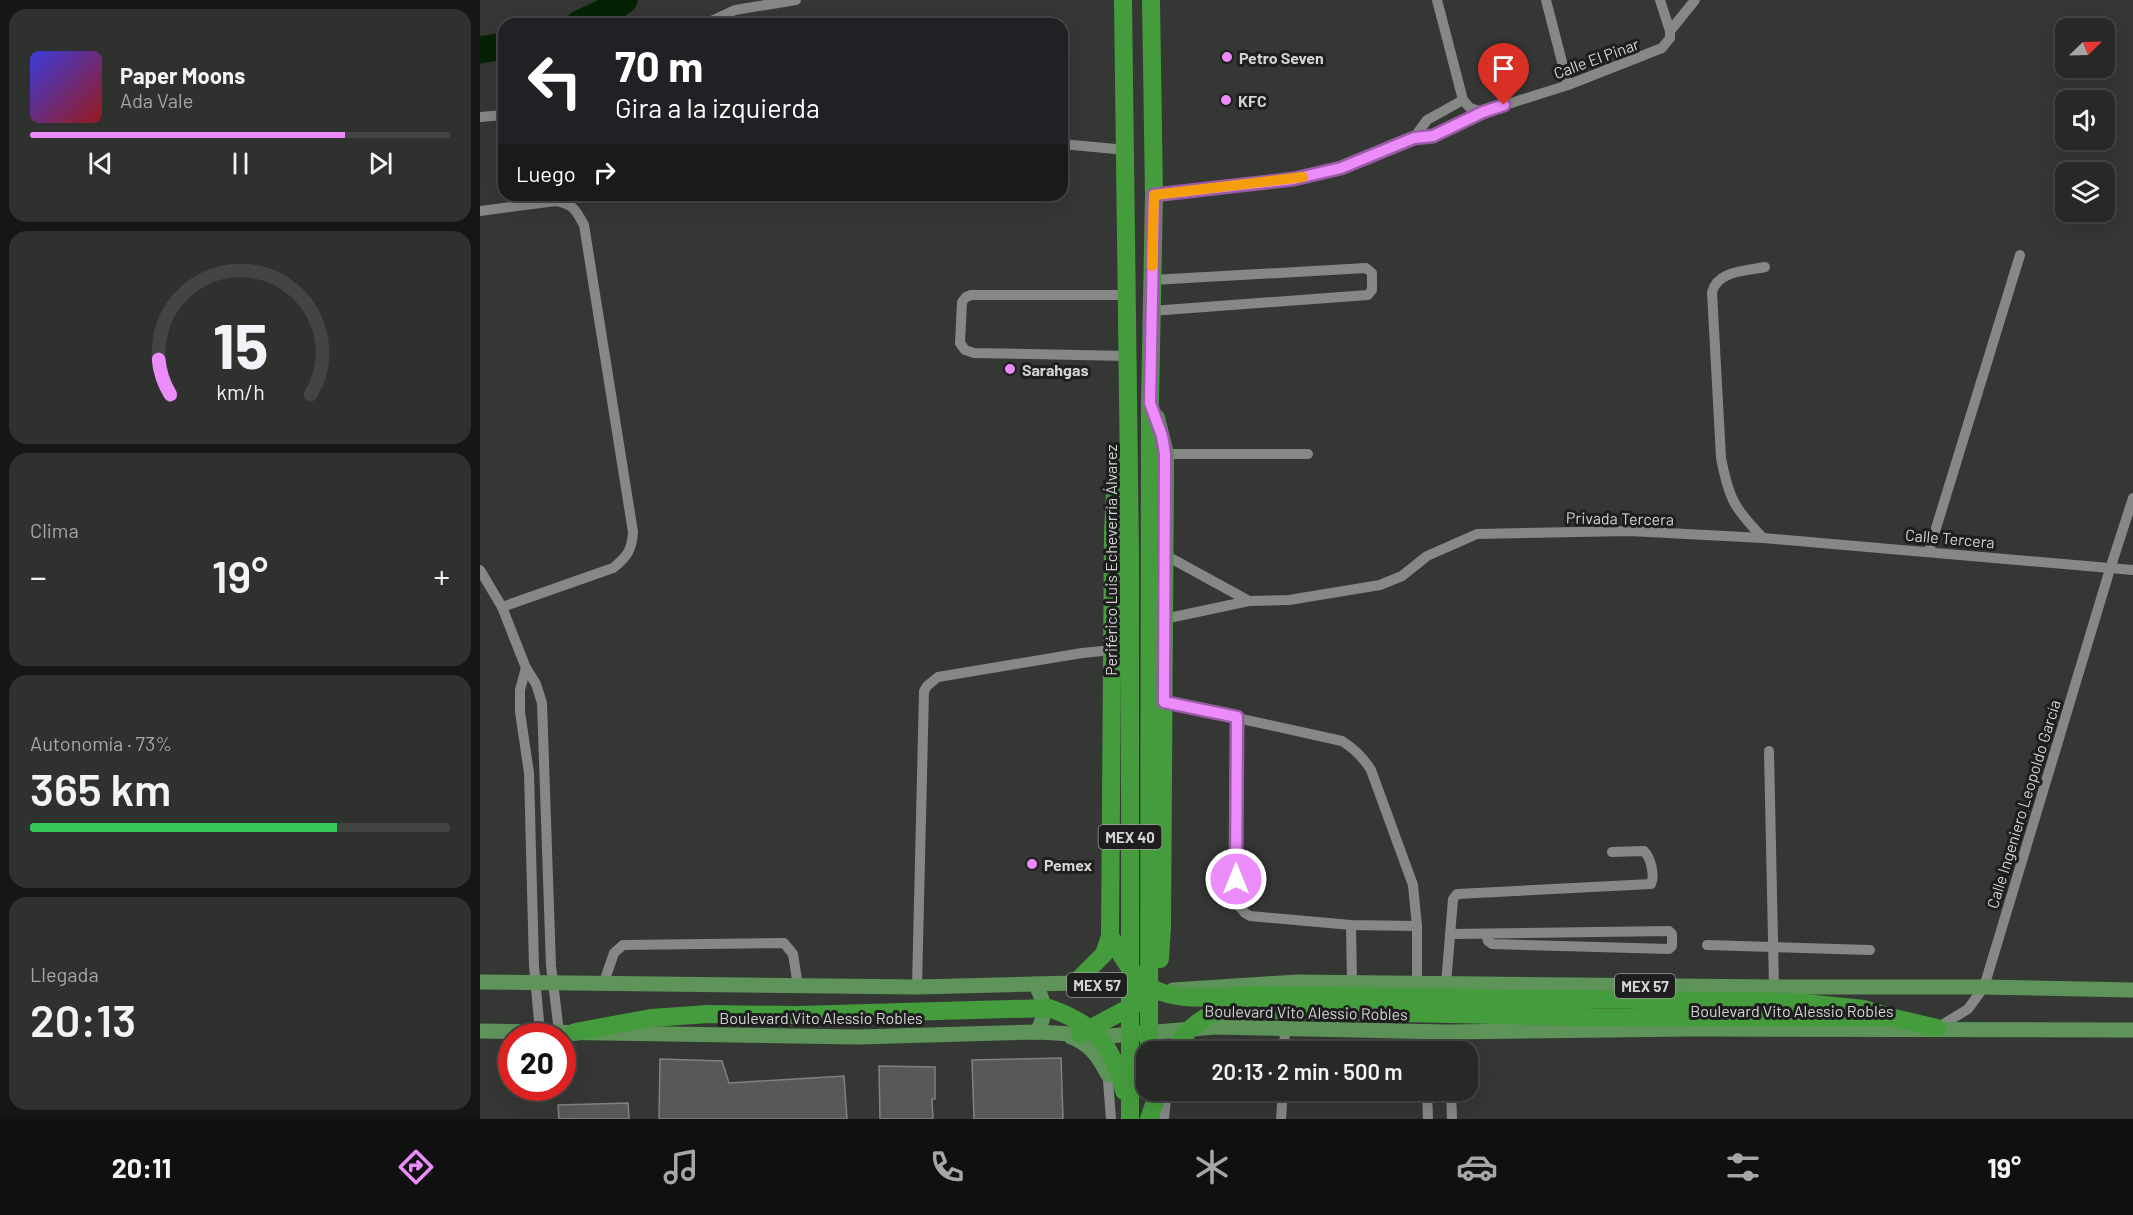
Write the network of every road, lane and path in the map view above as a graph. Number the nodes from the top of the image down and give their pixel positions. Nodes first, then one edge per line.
1 (796, 0) edge
2 (1123, 0) edge
3 (1151, 0) edge
4 (1437, 0) edge
5 (1546, 0) edge
6 (1660, 0) edge
7 (1695, 0) edge
8 (718, 18) edge
9 (1670, 31) junction
10 (1568, 85) junction
11 (1463, 100) junction
12 (1483, 112) junction
13 (498, 116) edge
14 (480, 117) edge
15 (1414, 138) junction
16 (1068, 145) edge
17 (1126, 150) junction
18 (1154, 195) junction
19 (480, 211) edge
20 (2020, 255) dead end
21 (1765, 267) dead end
22 (1152, 280) junction
23 (1127, 295) junction
24 (1151, 311) junction
25 (1128, 356) junction
26 (1150, 403) junction
27 (1129, 453) junction
28 (1165, 454) junction
29 (1308, 454) dead end
30 (2133, 498) edge
31 (1763, 538) junction
32 (1929, 551) junction
33 (1157, 555) junction
34 (2110, 568) junction
35 (480, 570) edge
36 (2133, 570) edge
37 (1249, 601) junction
38 (502, 607) junction
39 (1164, 619) junction
40 (1113, 650) junction
41 (526, 668) junction
42 (1164, 702) junction
43 (1237, 717) junction
44 (1769, 751) dead end
45 (532, 827) junction
46 (547, 828) junction
47 (1612, 852) dead end
48 (1351, 925) junction
49 (1162, 926) junction
50 (1417, 926) junction
51 (1450, 934) junction
52 (1486, 934) junction
53 (1110, 936) junction
54 (1707, 945) dead end
55 (1773, 947) junction
56 (1869, 950) dead end
57 (480, 982) edge
58 (604, 982) junction
59 (536, 983) junction
60 (553, 983) junction
61 (1075, 983) junction
62 (1352, 983) junction
63 (1417, 983) junction
64 (1035, 984) junction
65 (1446, 984) junction
66 (798, 986) junction
67 (917, 987) junction
68 (1774, 987) junction
69 (1984, 987) junction
70 (2133, 990) edge
71 (1158, 991) junction
72 (1890, 1017) junction
73 (539, 1023) edge
74 (564, 1023) edge
75 (1216, 1027) junction
76 (1937, 1028) junction
77 (1285, 1029) junction
78 (576, 1030) edge
79 (2133, 1030) edge
80 (480, 1031) edge
81 (498, 1031) edge
82 (576, 1032) edge
83 (1037, 1032) junction
84 (1426, 1032) junction
85 (1448, 1032) junction
86 (1071, 1034) junction
87 (1109, 1036) junction
88 (1147, 1041) edge
89 (1181, 1041) edge
90 (1188, 1041) edge
91 (1284, 1041) edge
92 (1426, 1041) edge
93 (1448, 1041) edge
94 (1136, 1054) edge
95 (1108, 1075) junction
96 (1149, 1101) edge
97 (1155, 1101) edge
98 (1166, 1101) edge
99 (1282, 1101) edge
100 (1427, 1101) edge
101 (1451, 1101) edge
102 (1111, 1119) edge
103 (1130, 1119) edge
104 (1148, 1119) edge
105 (1164, 1119) edge
106 (1281, 1119) edge
107 (1428, 1119) edge
108 (1452, 1119) edge

1 - 8 street
2 - 17 highway, Periférico Luis Echeverría Álvarez / MEX 40
3 - 18 highway, MEX 40
4 - 11 street
5 - 10 street
6 - 9 street
7 - 9 street, Calle El Pinar
9 - 10 street, Calle El Pinar
10 - 12 street, Calle El Pinar
11 - 12 street
11 - 15 street, Calle El Pinar
12 - 15 street, Calle El Pinar
13 - 14 street
15 - 18 street, Calle El Pinar
16 - 17 street
17 - 23 highway, Periférico Luis Echeverría Álvarez / MEX 40
18 - 22 highway, MEX 40
19 - 38 street
20 - 32 street
21 - 31 street
22 - 24 highway, MEX 40
22 - 24 street
23 - 25 highway, Periférico Luis Echeverría Álvarez / MEX 40
23 - 25 street
24 - 26 highway, MEX 40
25 - 27 highway, Periférico Luis Echeverría Álvarez / MEX 40
26 - 28 highway
26 - 33 highway, MEX 40
27 - 40 highway
27 - 103 highway, Periférico Luis Echeverría Álvarez / MEX 40
28 - 29 street
28 - 33 highway
30 - 34 street, Calle Ingeniero Leopoldo García
31 - 32 street, Calle Tercera
31 - 37 street, Privada Tercera
32 - 34 street, Calle Tercera
33 - 37 street
33 - 39 highway
33 - 88 highway, MEX 40
34 - 36 street, Calle Tercera
34 - 69 street, Calle Ingeniero Leopoldo García
35 - 38 street
37 - 39 street
38 - 41 street
39 - 42 highway
40 - 53 highway
40 - 67 street
41 - 45 street
41 - 46 street
42 - 43 street
42 - 49 highway
43 - 48 street
43 - 50 street
44 - 55 street
45 - 46 street
45 - 59 street
46 - 60 street
47 - 51 street
48 - 50 street
48 - 62 street
49 - 53 highway
49 - 71 highway
50 - 63 street
51 - 52 street
51 - 65 street
52 - 52 street
53 - 61 highway
53 - 71 highway
54 - 55 street
55 - 56 street
55 - 68 street
57 - 59 main road, Boulevard Vito Alessio Robles
58 - 60 main road, Boulevard Vito Alessio Robles
58 - 66 main road, Boulevard Vito Alessio Robles
58 - 66 street
59 - 60 main road, Boulevard Vito Alessio Robles
59 - 73 street
60 - 74 street
61 - 64 main road, Boulevard Vito Alessio Robles / MEX 57
61 - 71 main road, Boulevard Vito Alessio Robles / MEX 57
62 - 63 main road, Boulevard Vito Alessio Robles / MEX 57
62 - 71 main road, Boulevard Vito Alessio Robles / MEX 57
63 - 65 main road, Boulevard Vito Alessio Robles / MEX 57
64 - 67 main road, Boulevard Vito Alessio Robles
64 - 83 main road
65 - 68 main road, Boulevard Vito Alessio Robles / MEX 57
66 - 67 main road, Boulevard Vito Alessio Robles
68 - 69 main road, Boulevard Vito Alessio Robles / MEX 57
69 - 70 main road, Boulevard Vito Alessio Robles / MEX 57
69 - 76 street, Calle Ingeniero Leopoldo García
71 - 72 highway
71 - 86 highway
71 - 87 main road
72 - 76 highway
72 - 89 highway
75 - 77 main road, Boulevard Vito Alessio Robles
75 - 87 main road, Boulevard Vito Alessio Robles
75 - 90 street
76 - 79 main road, Boulevard Vito Alessio Robles
76 - 85 main road, Boulevard Vito Alessio Robles
77 - 84 main road, Boulevard Vito Alessio Robles
77 - 91 street
78 - 103 highway
80 - 81 main road, Boulevard Vito Alessio Robles
82 - 83 main road, Boulevard Vito Alessio Robles
83 - 86 main road, Boulevard Vito Alessio Robles
84 - 85 main road, Boulevard Vito Alessio Robles
84 - 92 street
85 - 93 street
86 - 87 main road, Boulevard Vito Alessio Robles
86 - 95 main road
87 - 95 street
94 - 95 street
95 - 102 street
96 - 104 highway
97 - 104 highway
98 - 105 street
99 - 106 street
100 - 107 street
101 - 108 street

